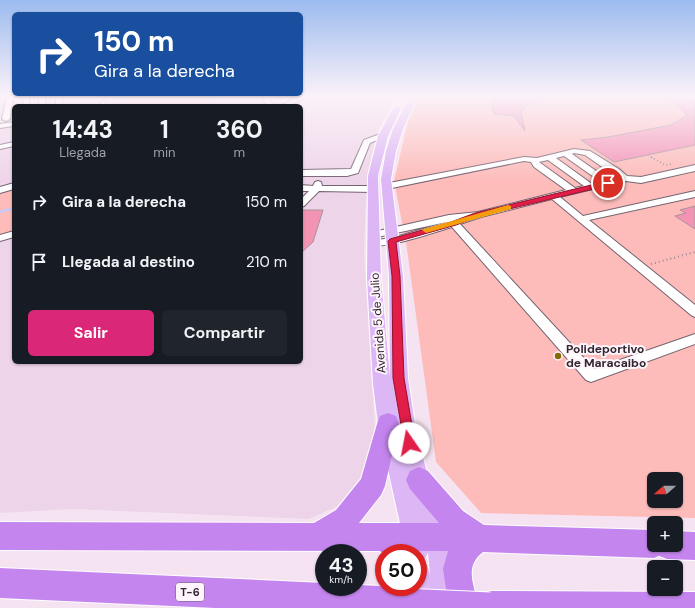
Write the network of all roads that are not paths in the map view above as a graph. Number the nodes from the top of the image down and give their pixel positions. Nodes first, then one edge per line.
1 (11, 124) edge
2 (389, 124) edge
3 (400, 124) edge
4 (0, 126) edge
5 (383, 136) junction
6 (12, 144) edge
7 (0, 147) edge
8 (565, 153) junction
9 (549, 157) junction
10 (537, 160) junction
11 (695, 168) edge
12 (303, 173) edge
13 (321, 173) junction
14 (624, 178) junction
15 (608, 183) junction
16 (12, 187) edge
17 (591, 187) junction
18 (303, 188) edge
19 (317, 188) junction
20 (380, 188) junction
21 (0, 190) edge
22 (573, 191) junction
23 (695, 194) edge
24 (553, 196) junction
25 (303, 202) edge
26 (581, 219) junction
27 (451, 221) junction
28 (12, 235) edge
29 (392, 236) junction
30 (0, 238) edge
31 (373, 239) junction
32 (695, 312) edge
33 (695, 339) edge
34 (388, 424) junction
35 (418, 480) junction
36 (0, 536) edge
37 (319, 536) junction
38 (479, 538) junction
39 (411, 543) edge
40 (647, 544) edge
41 (683, 546) edge
42 (695, 546) edge
43 (0, 583) edge
44 (401, 596) edge
45 (421, 596) edge
46 (395, 605) edge
47 (477, 607) edge
48 (695, 607) edge
49 (422, 608) edge
50 (447, 608) edge

1 - 4 lane
2 - 5 main road, Avenida 5 de Julio
3 - 20 main road, Avenida 5 de Julio
5 - 13 lane
5 - 20 main road, Avenida 5 de Julio
6 - 7 lane
8 - 9 lane
8 - 14 lane
8 - 15 lane
9 - 10 lane
9 - 17 lane
10 - 20 lane
10 - 22 lane
11 - 14 lane
12 - 13 lane
13 - 19 lane
14 - 15 lane
15 - 17 lane
16 - 21 lane
17 - 22 lane
18 - 19 lane
19 - 20 lane
19 - 25 lane
20 - 29 main road, Avenida 5 de Julio
20 - 31 main road, Avenida 5 de Julio
22 - 24 lane
23 - 26 lane
24 - 26 lane
24 - 27 lane
26 - 32 lane
27 - 29 lane
27 - 33 lane
28 - 30 lane
29 - 31 lane
29 - 35 main road, Avenida 5 de Julio
31 - 34 main road, Avenida 5 de Julio
34 - 37 highway
34 - 39 main road, Avenida 5 de Julio
35 - 38 highway
35 - 39 main road, Avenida 5 de Julio
36 - 37 highway
37 - 39 highway
38 - 39 highway
38 - 40 highway
38 - 47 highway
39 - 50 main road, Avenida 5 de Julio
41 - 42 highway
43 - 46 highway, T-6
44 - 46 highway
45 - 49 main road
46 - 47 highway, T-6, bridge
47 - 48 highway, T-6

